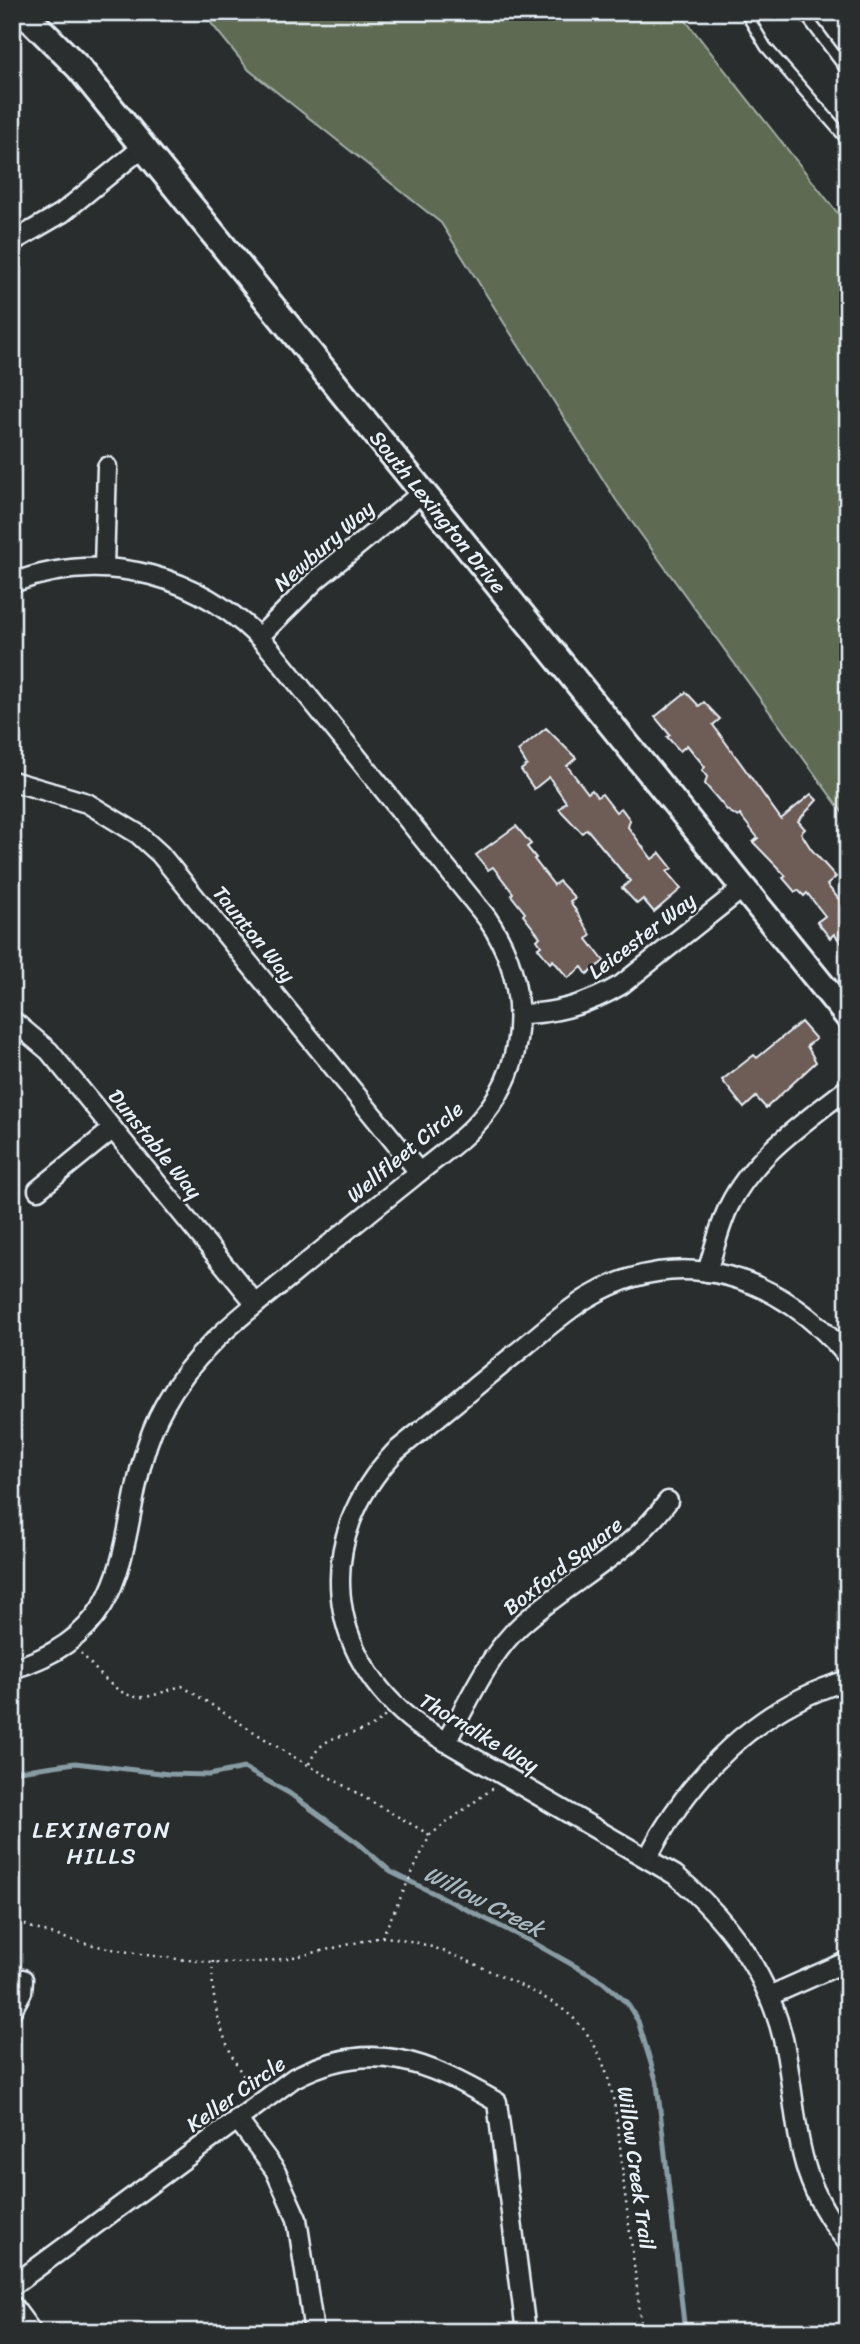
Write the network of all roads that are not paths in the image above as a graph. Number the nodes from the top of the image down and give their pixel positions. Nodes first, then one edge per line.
1 (23, 12) edge
2 (745, 12) edge
3 (803, 12) edge
4 (848, 72) edge
5 (848, 141) edge
6 (143, 147) junction
7 (12, 242) edge
8 (107, 467) dead end
9 (423, 492) junction
10 (104, 567) junction
11 (12, 583) edge
12 (259, 637) junction
13 (12, 781) edge
14 (743, 888) junction
15 (519, 1014) junction
16 (848, 1017) edge
17 (12, 1020) edge
18 (848, 1088) edge
19 (113, 1129) junction
20 (419, 1172) junction
21 (38, 1190) dead end
22 (707, 1272) junction
23 (256, 1304) junction
24 (848, 1357) edge
25 (668, 1501) dead end
26 (12, 1669) edge
27 (848, 1680) edge
28 (446, 1742) junction
29 (648, 1857) junction
30 (848, 1962) edge
31 (23, 1979) dead end
32 (769, 1996) junction
33 (12, 2010) edge
34 (237, 2119) junction
35 (848, 2244) edge
36 (12, 2286) edge
37 (12, 2305) edge
38 (32, 2332) edge
39 (314, 2332) edge
40 (526, 2332) edge

1 - 6 street, South Lexington Drive
2 - 5 lane
3 - 4 lane
6 - 7 street
6 - 9 street, South Lexington Drive
8 - 10 street
9 - 12 street, Newbury Way
9 - 14 street, South Lexington Drive
10 - 11 street, Wellfleet Circle
10 - 12 street, Wellfleet Circle
12 - 15 street, Wellfleet Circle
13 - 20 street, Taunton Way
14 - 15 street, Leicester Way
14 - 16 street, South Lexington Drive
15 - 20 street, Wellfleet Circle
17 - 19 street, Dunstable Way
18 - 22 street
19 - 21 street
19 - 23 street, Dunstable Way
20 - 23 street, Wellfleet Circle
22 - 24 street, Thorndike Way
22 - 28 street, Thorndike Way
23 - 26 street, Wellfleet Circle
25 - 28 street, Boxford Square
27 - 29 street
28 - 29 street, Thorndike Way
29 - 32 street, Thorndike Way
30 - 32 street
31 - 33 street
32 - 35 street, Thorndike Way
34 - 36 street, Keller Circle
34 - 39 street
34 - 40 street, Keller Circle
37 - 38 street

